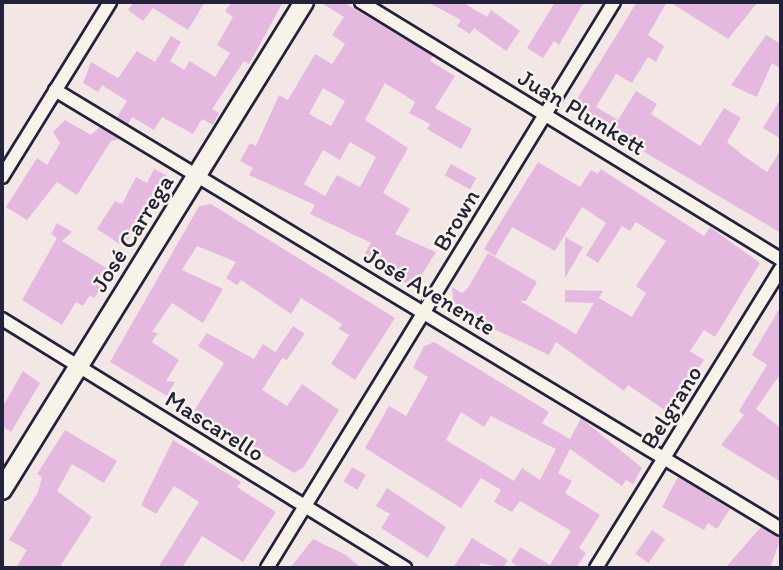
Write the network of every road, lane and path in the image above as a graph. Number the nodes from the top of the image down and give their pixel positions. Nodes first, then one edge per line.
1 (110, 2) edge
2 (304, 2) edge
3 (360, 2) edge
4 (614, 2) edge
5 (55, 90) junction
6 (545, 114) junction
7 (197, 175) junction
8 (2, 177) edge
9 (781, 259) edge
10 (781, 268) edge
11 (424, 312) junction
12 (2, 319) edge
13 (78, 366) junction
14 (664, 458) junction
15 (2, 490) edge
16 (305, 506) junction
17 (781, 529) edge
18 (267, 568) edge
19 (405, 568) edge
20 (596, 568) edge

1 - 5 street
2 - 7 main road, José Carrega
3 - 6 street, Juan Plunkett
4 - 6 street, Brown
5 - 7 street, José Avenente
5 - 8 street
6 - 9 street, Juan Plunkett
6 - 11 street, Brown
7 - 11 street, José Avenente
7 - 13 main road, José Carrega
10 - 14 street, Belgrano
11 - 14 street, José Avenente
11 - 16 street, Brown
12 - 13 street, Mascarello
13 - 15 main road, José Carrega
13 - 16 street, Mascarello
14 - 17 street, José Avenente
14 - 20 street, Belgrano
16 - 18 street, Brown
16 - 19 street, Mascarello

